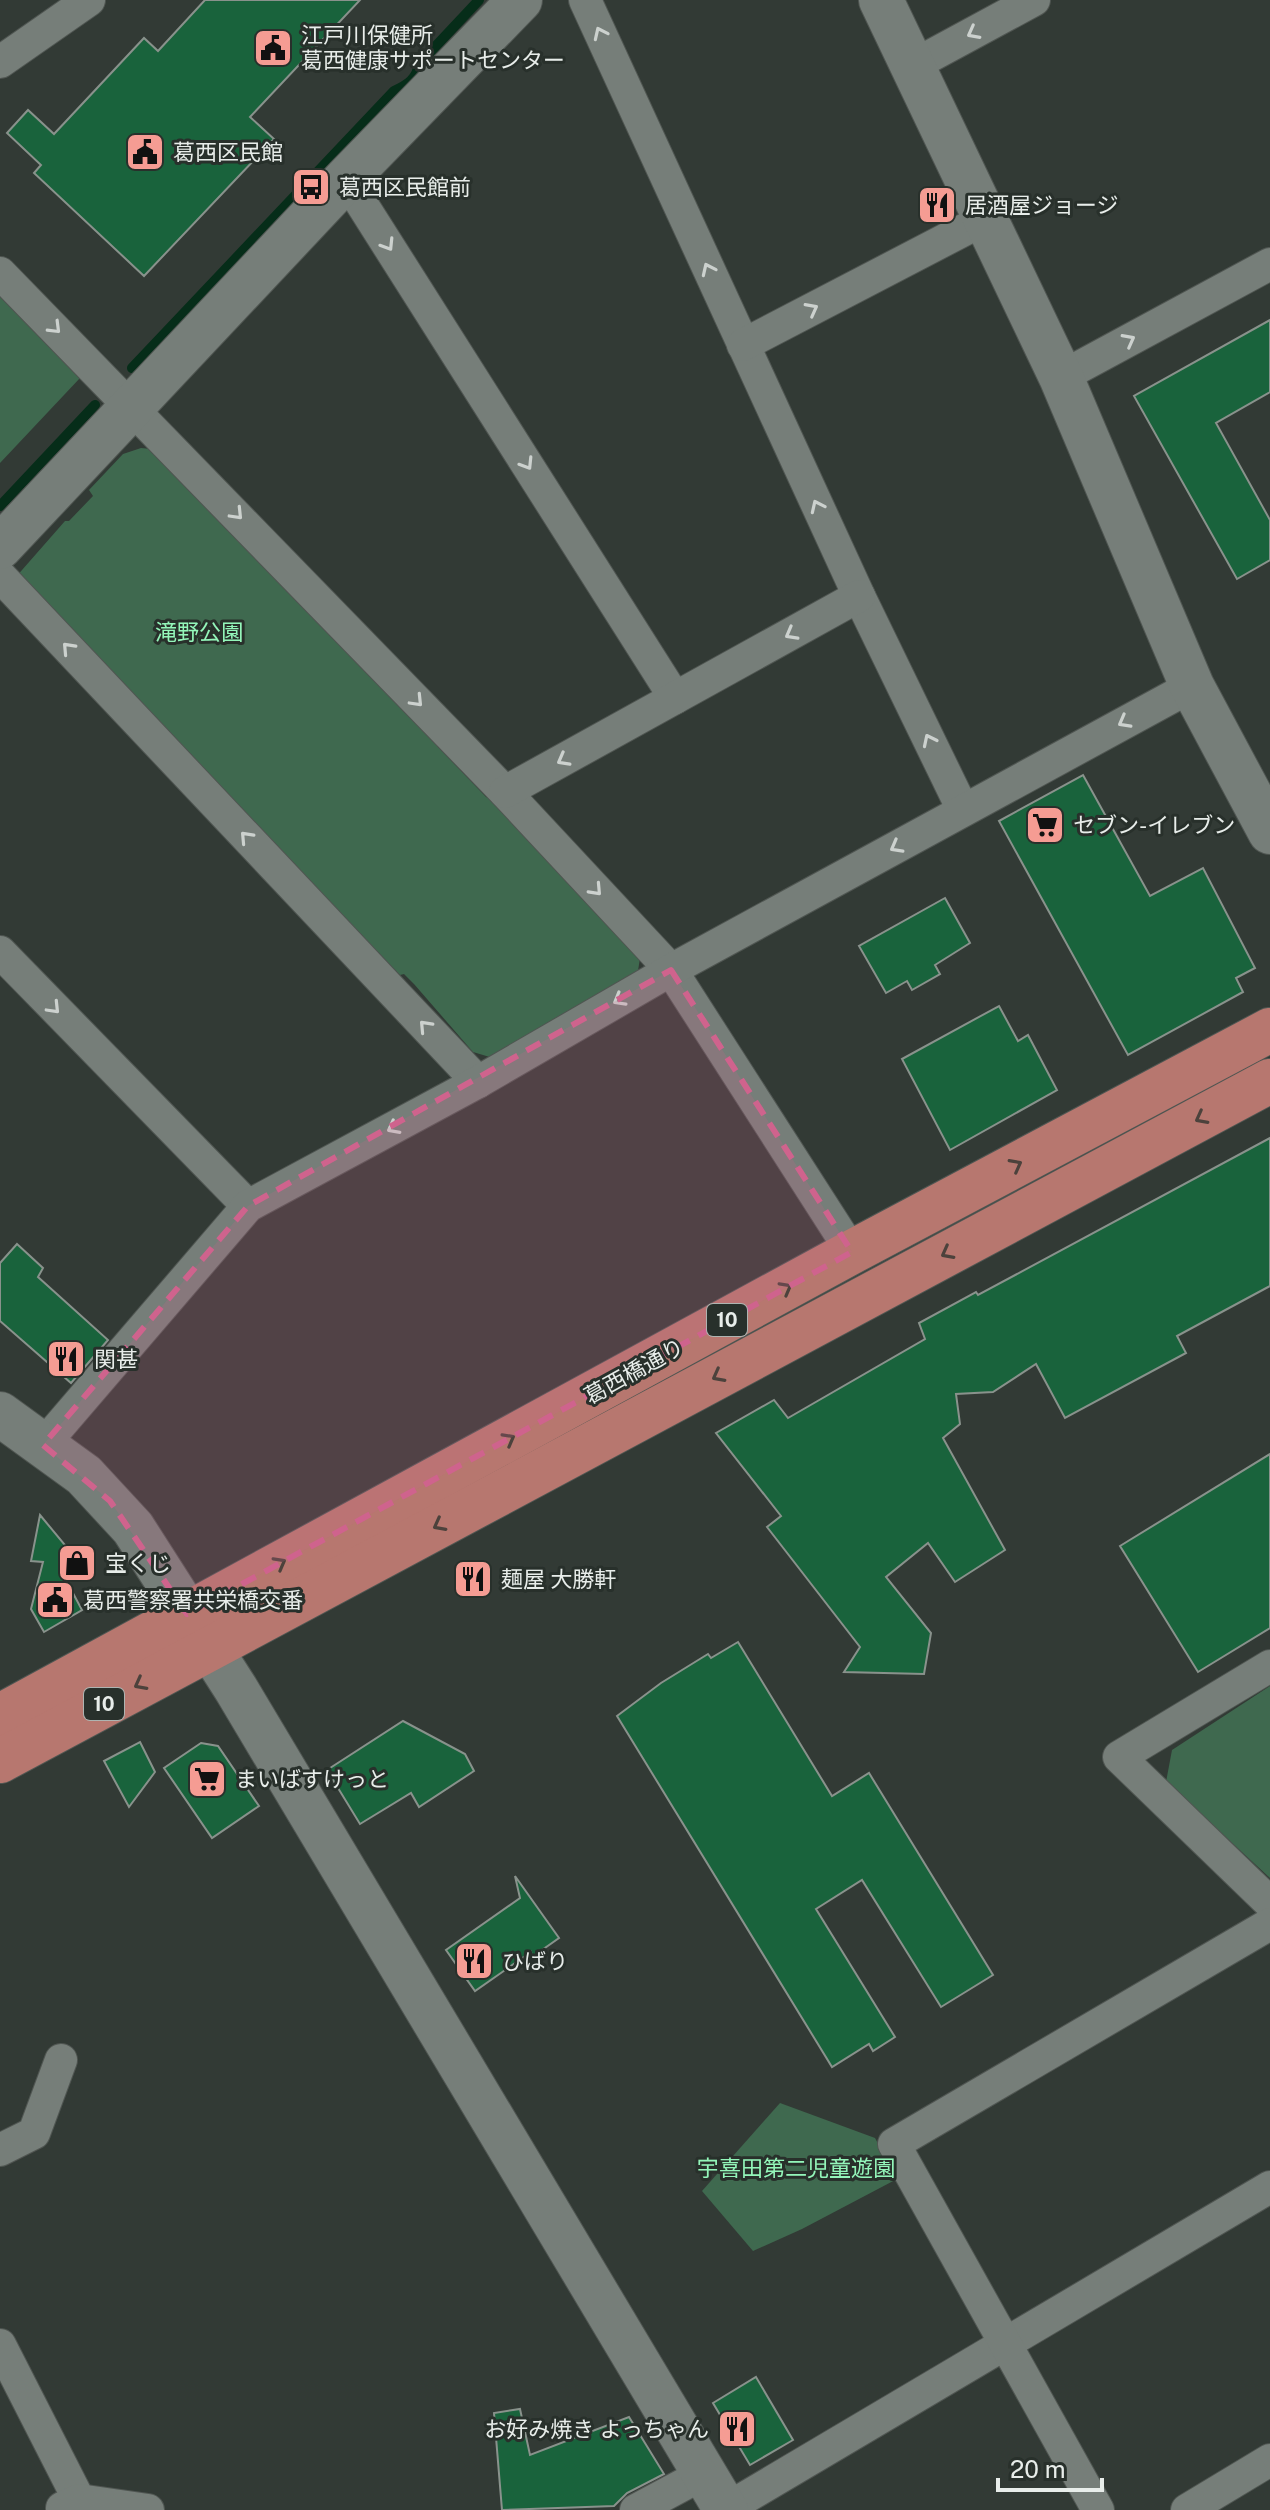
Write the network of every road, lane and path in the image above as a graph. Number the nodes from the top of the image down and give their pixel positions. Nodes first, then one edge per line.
1 (89, 0) edge
2 (520, 0) edge
3 (585, 0) edge
4 (881, 0) edge
5 (1034, 0) edge
6 (0, 62) edge
7 (912, 66) junction
8 (346, 179) junction
9 (985, 219) junction
10 (1270, 264) edge
11 (0, 273) edge
12 (743, 345) junction
13 (1061, 377) junction
14 (134, 408) junction
15 (0, 547) edge
16 (0, 576) edge
17 (859, 596) junction
18 (1192, 686) junction
19 (675, 698) junction
20 (505, 792) junction
21 (963, 810) junction
22 (1270, 832) edge
23 (0, 952) edge
24 (671, 970) junction
25 (1270, 1030) edge
26 (1270, 1081) edge
27 (478, 1082) junction
28 (248, 1206) junction
29 (852, 1252) junction
30 (0, 1414) edge
31 (43, 1445) junction
32 (198, 1631) junction
33 (1270, 1666) edge
34 (0, 1716) edge
35 (0, 1761) edge
36 (1270, 1903) edge
37 (1270, 1924) edge
38 (61, 2060) dead end
39 (0, 2150) edge
40 (1270, 2187) edge
41 (0, 2345) edge
42 (1006, 2345) junction
43 (1270, 2460) edge
44 (719, 2497) edge
45 (69, 2505) edge
46 (148, 2510) edge
47 (636, 2510) edge
48 (1098, 2510) edge
49 (1187, 2510) edge

1 - 6 street
2 - 8 street
12 -> 3 street
4 - 7 street
5 -> 7 street
7 - 9 street
8 - 14 street
8 -> 19 street
12 -> 9 street
9 - 13 street
13 -> 10 street
11 -> 14 street
17 -> 12 street
13 - 18 street
14 - 15 street
14 -> 20 street
27 -> 16 street
17 -> 19 street
21 -> 17 street
18 -> 21 street
18 - 22 street
19 -> 20 street
20 -> 24 street
21 -> 24 street
23 -> 28 street
24 -> 27 street
24 - 29 street
29 -> 25 main road, 葛西橋通り / 10
26 -> 32 main road, 葛西橋通り / 10
27 -> 28 street
28 - 31 street
32 -> 29 main road, 葛西橋通り / 10
30 - 31 street
31 - 32 street
32 - 34 main road, 葛西橋通り / 10
32 -> 35 main road, 葛西橋通り / 10
32 - 44 street
33 - 36 street
37 - 42 street
38 - 39 street
40 - 42 street
41 - 45 street
42 - 44 street
42 - 48 street
43 - 49 street
44 - 47 street
45 - 46 street

